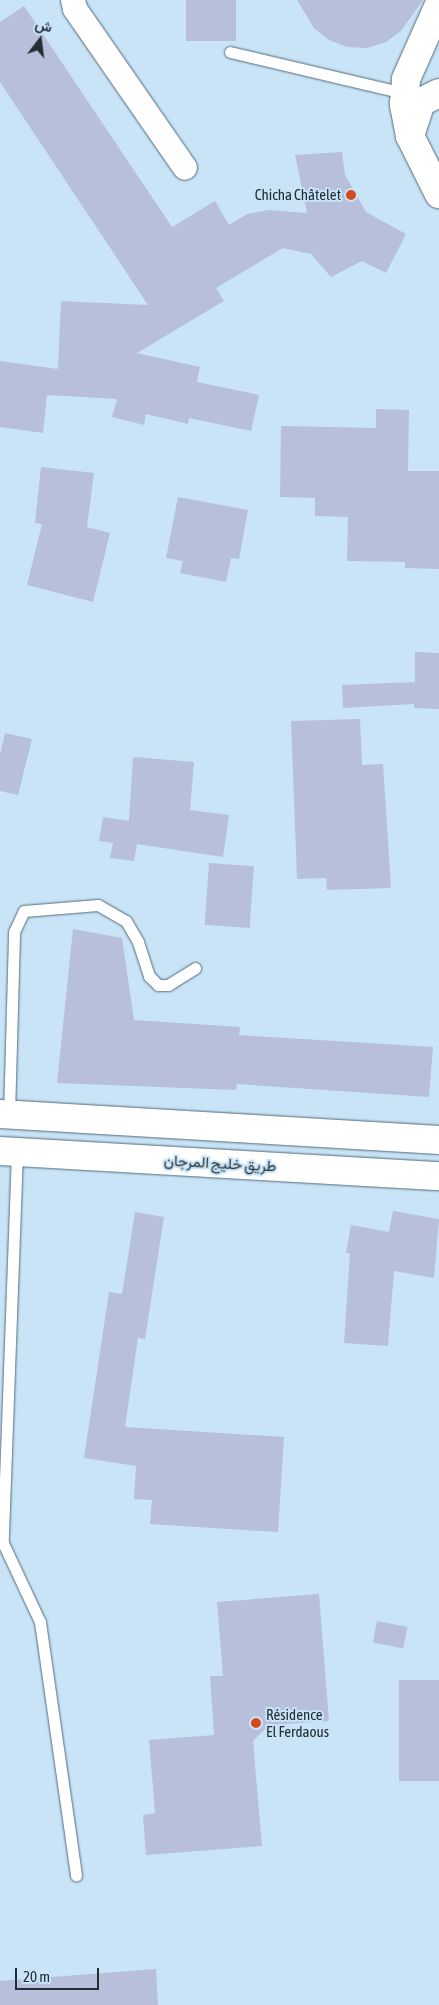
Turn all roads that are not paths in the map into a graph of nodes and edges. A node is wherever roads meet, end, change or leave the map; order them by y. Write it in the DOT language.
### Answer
graph roads {
  1 [pos="73,0"];
  2 [pos="439,5"];
  3 [pos="230,52"];
  4 [pos="404,93"];
  5 [pos="439,93"];
  6 [pos="410,136"];
  7 [pos="185,168"];
  8 [pos="439,194"];
  9 [pos="195,968"];
  10 [pos="5,1115"];
  11 [pos="439,1140"];
  12 [pos="8,1151"];
  13 [pos="436,1176"];
  14 [pos="76,1875"];
  1 -- 7 [label="street"];
  2 -- 4 [label="main road"];
  3 -- 4 [label="lane"];
  4 -- 6 [label="main road"];
  5 -- 6 [label="main road"];
  6 -- 8 [label="main road"];
  9 -- 10 [label="lane"];
  10 -- 11 [label="main road"];
  12 -- 13 [label="main road, طريق خليج المرجان"];
  12 -- 14 [label="lane"];
}
